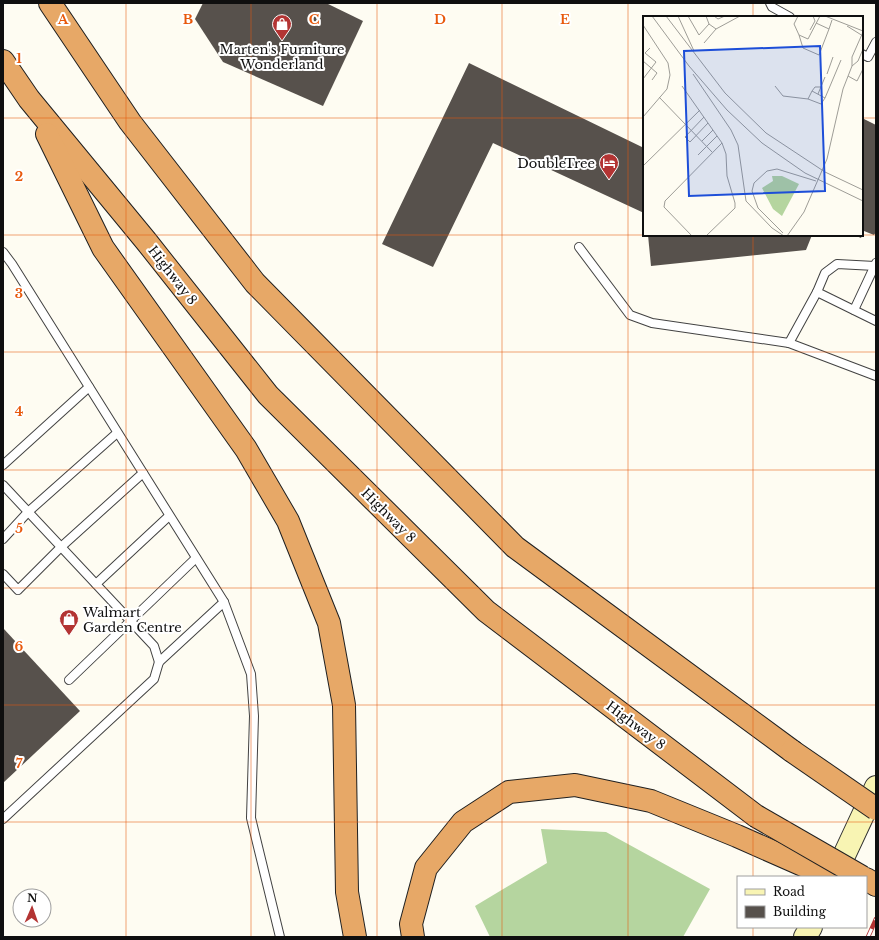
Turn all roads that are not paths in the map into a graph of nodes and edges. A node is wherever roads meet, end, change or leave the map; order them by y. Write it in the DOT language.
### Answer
graph roads {
  1 [pos="50,3"];
  2 [pos="65,3"];
  3 [pos="772,4"];
  4 [pos="789,16"];
  5 [pos="876,42"];
  6 [pos="78,44"];
  7 [pos="863,54"];
  8 [pos="3,61"];
  9 [pos="29,99"];
  10 [pos="579,247"];
  11 [pos="3,252"];
  12 [pos="876,264"];
  13 [pos="817,292"];
  14 [pos="854,310"];
  15 [pos="876,322"];
  16 [pos="788,343"];
  17 [pos="876,376"];
  18 [pos="89,387"];
  19 [pos="117,433"];
  20 [pos="3,465"];
  21 [pos="143,473"];
  22 [pos="3,485"];
  23 [pos="28,512"];
  24 [pos="169,516"];
  25 [pos="3,539"];
  26 [pos="61,548"];
  27 [pos="196,558"];
  28 [pos="3,574"];
  29 [pos="96,584"];
  30 [pos="224,602"];
  31 [pos="130,621"];
  32 [pos="159,662"];
  33 [pos="69,680"];
  34 [pos="876,787"];
  35 [pos="876,809"];
  36 [pos="3,819"];
  37 [pos="828,876"];
  38 [pos="834,876"];
  39 [pos="860,876"];
  40 [pos="867,880"];
  41 [pos="876,885"];
  42 [pos="810,928"];
  43 [pos="280,937"];
  44 [pos="356,937"];
  45 [pos="413,937"];
  46 [pos="805,937"];
  1 -- 6 [label="highway"];
  2 -- 6 [label="highway"];
  3 -- 4 [label="lane"];
  5 -- 7 [label="lane"];
  6 -- 35 [label="highway, bridge"];
  8 -- 9 [label="highway, Highway 8"];
  9 -- 39 [label="highway, Highway 8, bridge"];
  9 -- 44 [label="highway"];
  10 -- 16 [label="lane"];
  11 -- 18 [label="lane"];
  12 -- 13 [label="lane"];
  12 -- 14 [label="lane"];
  13 -- 14 [label="lane"];
  13 -- 16 [label="lane"];
  14 -- 15 [label="lane"];
  16 -- 17 [label="lane"];
  18 -- 19 [label="lane"];
  18 -- 20 [label="lane"];
  19 -- 21 [label="lane"];
  19 -- 23 [label="lane"];
  21 -- 24 [label="lane"];
  21 -- 26 [label="lane"];
  22 -- 23 [label="lane"];
  23 -- 25 [label="lane"];
  23 -- 26 [label="lane"];
  24 -- 27 [label="lane"];
  24 -- 29 [label="lane"];
  26 -- 28 [label="lane"];
  26 -- 29 [label="lane"];
  27 -- 30 [label="lane"];
  27 -- 31 [label="lane"];
  29 -- 31 [label="lane"];
  30 -- 32 [label="lane"];
  30 -- 43 [label="lane"];
  31 -- 32 [label="lane"];
  31 -- 33 [label="lane"];
  32 -- 36 [label="lane"];
  34 -- 38 [label="main road"];
  37 -- 45 [label="highway"];
  40 -- 41 [label="highway"];
  42 -- 46 [label="main road"];
}
